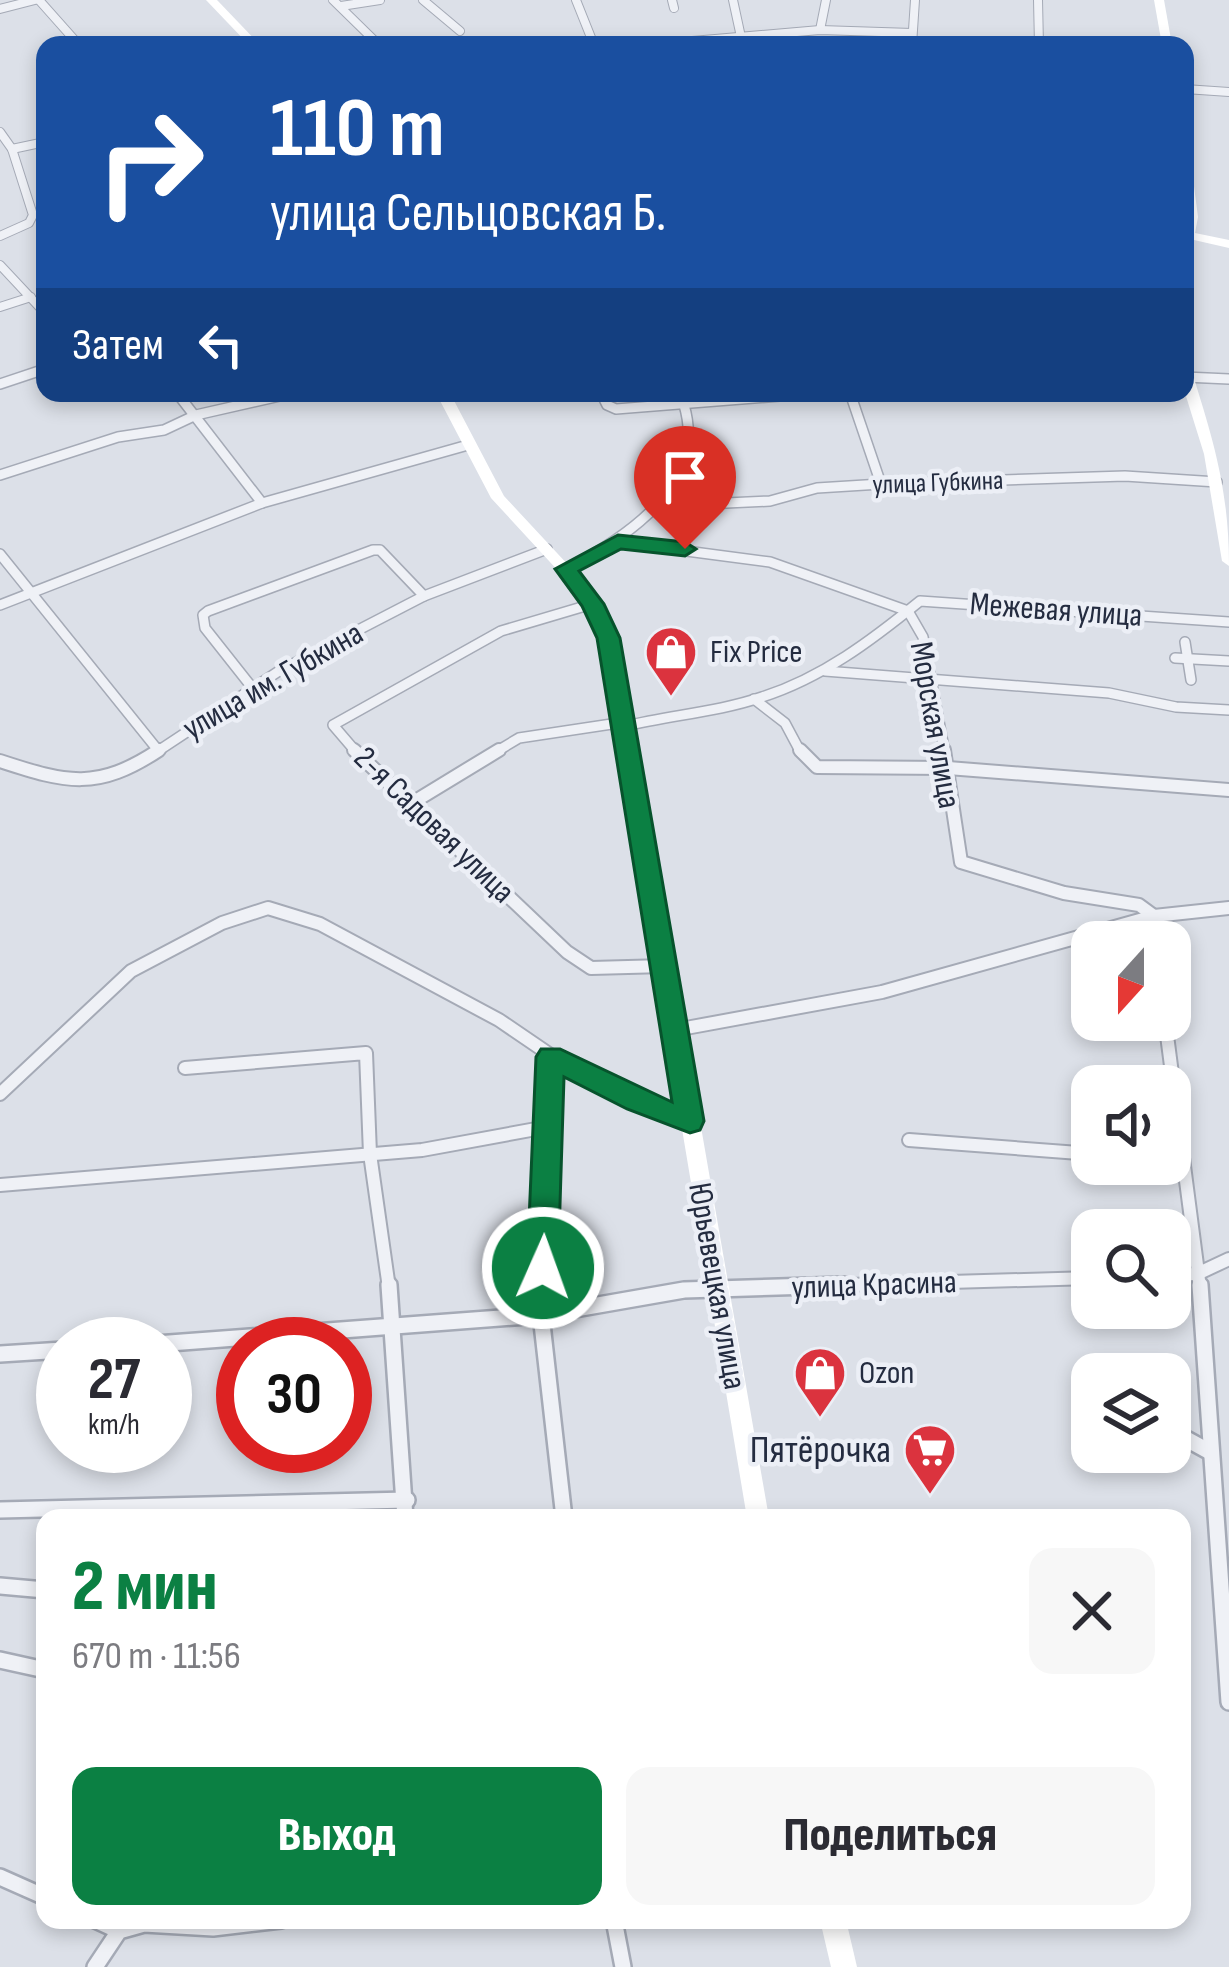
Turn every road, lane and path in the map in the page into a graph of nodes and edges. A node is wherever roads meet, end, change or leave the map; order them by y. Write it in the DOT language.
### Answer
graph roads {
  1 [pos="37,0"];
  2 [pos="211,0"];
  3 [pos="380,0"];
  4 [pos="423,0"];
  5 [pos="576,0"];
  6 [pos="733,0"];
  7 [pos="826,0"];
  8 [pos="915,0"];
  9 [pos="1038,0"];
  10 [pos="1159,0"];
  11 [pos="337,3"];
  12 [pos="0,9"];
  13 [pos="820,29"];
  14 [pos="460,31"];
  15 [pos="913,32"];
  16 [pos="71,36"];
  17 [pos="246,36"];
  18 [pos="370,36"];
  19 [pos="590,36"];
  20 [pos="741,36"];
  21 [pos="751,36"];
  22 [pos="912,36"];
  23 [pos="1040,36"];
  24 [pos="1165,36"];
  25 [pos="1194,90"];
  26 [pos="1229,92"];
  27 [pos="0,132"];
  28 [pos="36,144"];
  29 [pos="12,148"];
  30 [pos="0,236"];
  31 [pos="1194,237"];
  32 [pos="1229,244"];
  33 [pos="0,265"];
  34 [pos="31,297"];
  35 [pos="36,303"];
  36 [pos="0,307"];
  37 [pos="36,372"];
  38 [pos="1194,376"];
  39 [pos="1229,379"];
  40 [pos="0,384"];
  41 [pos="185,402"];
  42 [pos="253,402"];
  43 [pos="447,402"];
  44 [pos="606,402"];
  45 [pos="699,402"];
  46 [pos="853,402"];
  47 [pos="1194,402"];
  48 [pos="684,405"];
  49 [pos="196,415"];
  50 [pos="468,445"];
  51 [pos="0,476"];
  52 [pos="1217,482"];
  53 [pos="881,484"];
  54 [pos="262,503"];
  55 [pos="662,506"];
  56 [pos="1226,513"];
  57 [pos="618,542"];
  58 [pos="547,549"];
  59 [pos="0,554"];
  60 [pos="1229,562"];
  61 [pos="566,569"];
  62 [pos="32,594"];
  63 [pos="424,596"];
  64 [pos="592,604"];
  65 [pos="0,605"];
  66 [pos="908,611"];
  67 [pos="1229,622"];
  68 [pos="1185,642"];
  69 [pos="1181,659"];
  70 [pos="1229,661"];
  71 [pos="825,671"];
  72 [pos="1191,680"];
  73 [pos="934,682"];
  74 [pos="254,690"];
  75 [pos="754,699"];
  76 [pos="1229,710"];
  77 [pos="625,724"];
  78 [pos="157,749"];
  79 [pos="0,761"];
  80 [pos="947,768"];
  81 [pos="1229,790"];
  82 [pos="412,803"];
  83 [pos="1229,908"];
  84 [pos="1154,916"];
  85 [pos="1155,921"];
  86 [pos="664,966"];
  87 [pos="675,1030"];
  88 [pos="550,1057"];
  89 [pos="185,1069"];
  90 [pos="0,1094"];
  91 [pos="690,1121"];
  92 [pos="547,1127"];
  93 [pos="909,1140"];
  94 [pos="1071,1152"];
  95 [pos="370,1154"];
  96 [pos="0,1185"];
  97 [pos="1182,1185"];
  98 [pos="1229,1259"];
  99 [pos="1191,1274"];
  100 [pos="1197,1274"];
  101 [pos="1071,1279"];
  102 [pos="717,1291"];
  103 [pos="541,1315"];
  104 [pos="395,1329"];
  105 [pos="192,1342"];
  106 [pos="36,1352"];
  107 [pos="0,1354"];
  108 [pos="1191,1442"];
  109 [pos="1210,1452"];
  110 [pos="406,1500"];
  111 [pos="36,1509"];
  112 [pos="41,1509"];
  113 [pos="406,1509"];
  114 [pos="563,1509"];
  115 [pos="756,1509"];
  116 [pos="0,1510"];
  117 [pos="0,1586"];
  118 [pos="36,1588"];
  119 [pos="0,1660"];
  120 [pos="36,1668"];
  121 [pos="1229,1702"];
  122 [pos="0,1877"];
  123 [pos="36,1894"];
  124 [pos="115,1929"];
  125 [pos="126,1929"];
  126 [pos="616,1929"];
  127 [pos="835,1929"];
  128 [pos="119,1931"];
  129 [pos="95,1967"];
  130 [pos="623,1967"];
  131 [pos="844,1967"];
  1 -- 12 [label="street"];
  1 -- 16 [label="street"];
  2 -- 17 [label="main road"];
  3 -- 11 [label="street"];
  4 -- 14 [label="street"];
  5 -- 19 [label="street"];
  6 -- 20 [label="street"];
  7 -- 13 [label="street"];
  8 -- 15 [label="street"];
  9 -- 23 [label="street"];
  10 -- 24 [label="main road"];
  11 -- 18 [label="street"];
  13 -- 15 [label="street"];
  13 -- 21 [label="street"];
  15 -- 22 [label="street"];
  25 -- 26 [label="street"];
  27 -- 29 [label="street"];
  28 -- 29 [label="street"];
  29 -- 30 [label="street"];
  31 -- 32 [label="main road"];
  33 -- 34 [label="street"];
  34 -- 35 [label="street"];
  34 -- 36 [label="street"];
  37 -- 40 [label="street"];
  38 -- 39 [label="street"];
  41 -- 49 [label="street"];
  42 -- 49 [label="street"];
  43 -- 50 [label="main road, Юрьевецкая улица"];
  44 -- 48 [label="street"];
  45 -- 48 [label="street"];
  46 -- 53 [label="street"];
  47 -- 52 [label="main road"];
  48 -- 55 [label="street"];
  49 -- 51 [label="street"];
  49 -- 54 [label="street"];
  50 -- 54 [label="street"];
  50 -- 58 [label="main road, Юрьевецкая улица"];
  52 -- 53 [label="street, улица Губкина"];
  52 -- 56 [label="main road"];
  53 -- 55 [label="street, улица Губкина"];
  54 -- 62 [label="street"];
  55 -- 57 [label="street"];
  56 -- 60 [label="main road"];
  57 -- 61 [label="street"];
  57 -- 66 [label="street, Морская улица"];
  58 -- 61 [label="main road, Юрьевецкая улица"];
  58 -- 63 [label="street, улица им. Губкина"];
  59 -- 62 [label="street"];
  61 -- 64 [label="main road, Юрьевецкая улица"];
  62 -- 65 [label="street"];
  62 -- 78 [label="street"];
  63 -- 74 [label="street, улица им. Губкина"];
  63 -- 74 [label="street"];
  64 -- 77 [label="main road, Юрьевецкая улица"];
  64 -- 82 [label="street, 2-я Садовая улица"];
  66 -- 67 [label="street, Межевая улица"];
  66 -- 71 [label="street, Межевая улица"];
  66 -- 73 [label="street, Морская улица"];
  68 -- 69 [label="street"];
  69 -- 70 [label="street"];
  69 -- 72 [label="street"];
  71 -- 73 [label="street"];
  71 -- 75 [label="street, Межевая улица"];
  73 -- 76 [label="street"];
  73 -- 80 [label="street, Морская улица"];
  74 -- 78 [label="street, улица им. Губкина"];
  75 -- 77 [label="street, Межевая улица"];
  75 -- 80 [label="street"];
  77 -- 82 [label="street, Межевая улица"];
  77 -- 86 [label="main road, Юрьевецкая улица"];
  78 -- 79 [label="street, улица им. Губкина"];
  80 -- 81 [label="street"];
  80 -- 84 [label="street, Морская улица"];
  82 -- 86 [label="street, 2-я Садовая улица"];
  83 -- 84 [label="street, Морская улица"];
  84 -- 85 [label="street"];
  84 -- 87 [label="street"];
  86 -- 87 [label="main road, Юрьевецкая улица"];
  87 -- 91 [label="main road, Юрьевецкая улица"];
  88 -- 90 [label="street"];
  88 -- 91 [label="street"];
  88 -- 92 [label="street"];
  89 -- 95 [label="street"];
  91 -- 102 [label="main road, Юрьевецкая улица"];
  92 -- 95 [label="street"];
  92 -- 103 [label="street"];
  93 -- 94 [label="street"];
  95 -- 96 [label="street"];
  95 -- 104 [label="street"];
  97 -- 100 [label="street"];
  98 -- 100 [label="street"];
  99 -- 100 [label="street"];
  100 -- 109 [label="street"];
  101 -- 102 [label="street, улица Красина"];
  102 -- 103 [label="street, улица Красина"];
  102 -- 115 [label="main road, Юрьевецкая улица"];
  103 -- 104 [label="street, улица Красина"];
  103 -- 114 [label="street"];
  104 -- 105 [label="street, улица Красина"];
  104 -- 110 [label="street"];
  106 -- 107 [label="street"];
  108 -- 109 [label="street"];
  109 -- 121 [label="street"];
  110 -- 112 [label="street"];
  110 -- 113 [label="street"];
  111 -- 116 [label="street"];
  117 -- 118 [label="street"];
  119 -- 120 [label="street"];
  122 -- 123 [label="street"];
  124 -- 128 [label="street"];
  125 -- 128 [label="street"];
  126 -- 130 [label="street"];
  127 -- 131 [label="main road"];
  128 -- 129 [label="street"];
}
